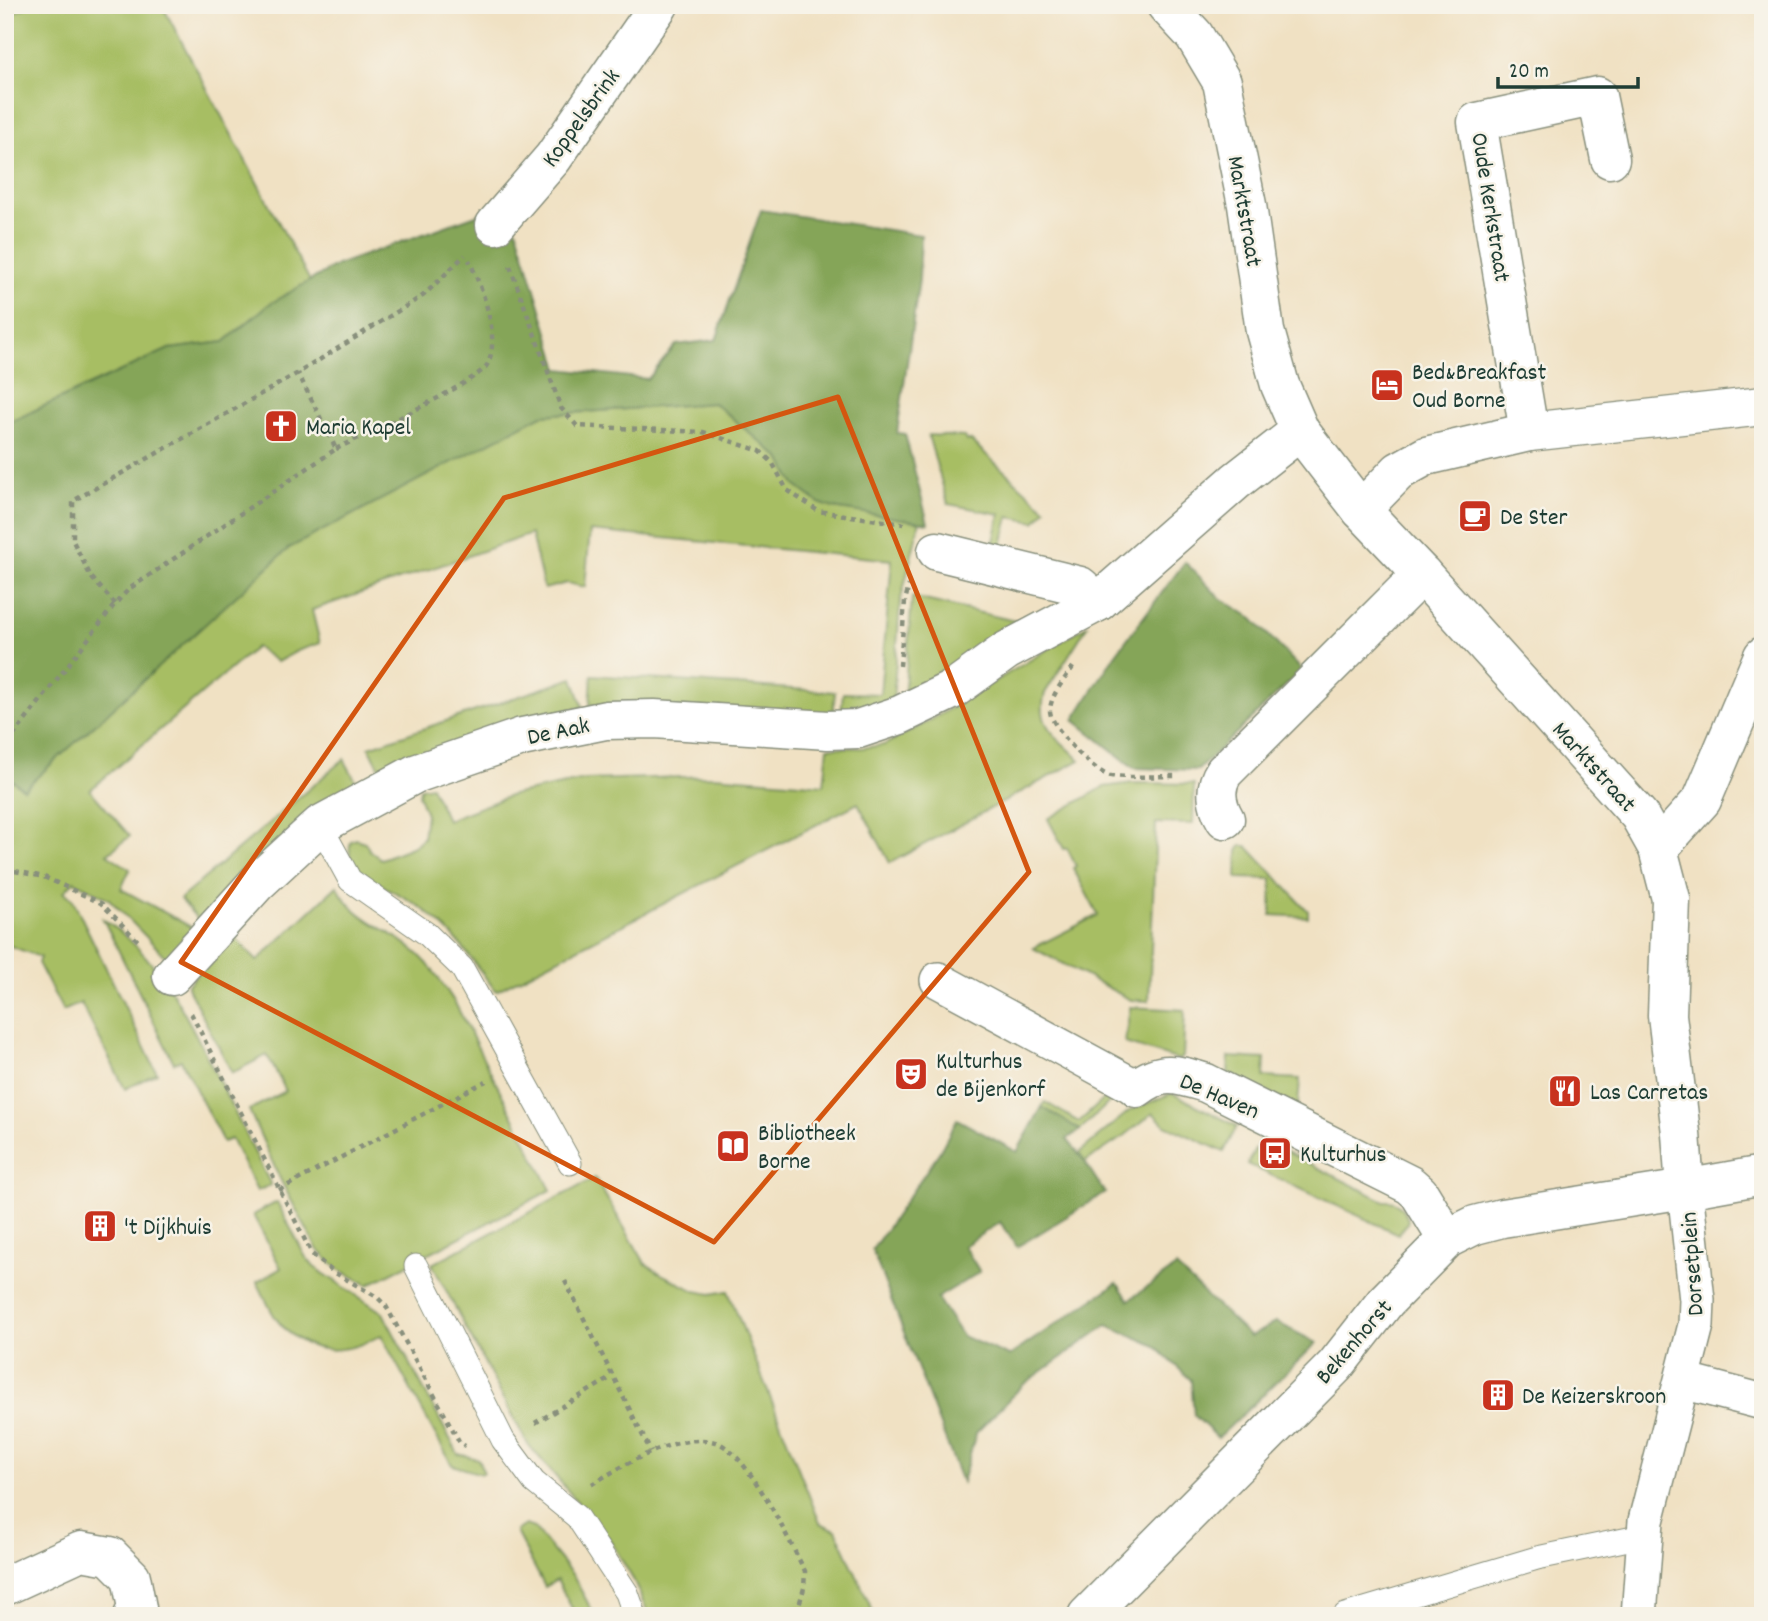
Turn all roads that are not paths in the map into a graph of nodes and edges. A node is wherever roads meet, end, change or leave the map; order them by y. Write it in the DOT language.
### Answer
graph roads {
  1 [pos="659,5"];
  2 [pos="1166,5"];
  3 [pos="1610,159"];
  4 [pos="495,225"];
  5 [pos="1763,406"];
  6 [pos="1300,431"];
  7 [pos="1529,432"];
  8 [pos="1361,510"];
  9 [pos="928,549"];
  10 [pos="1422,575"];
  11 [pos="1098,602"];
  12 [pos="1763,656"];
  13 [pos="1225,820"];
  14 [pos="320,825"];
  15 [pos="1658,849"];
  16 [pos="172,976"];
  17 [pos="938,979"];
  18 [pos="1137,1088"];
  19 [pos="570,1163"];
  20 [pos="1763,1175"];
  21 [pos="1685,1189"];
  22 [pos="1447,1239"];
  23 [pos="416,1266"];
  24 [pos="1683,1381"];
  25 [pos="1763,1402"];
  26 [pos="1643,1536"];
  27 [pos="5,1586"];
  28 [pos="1345,1615"];
  29 [pos="133,1616"];
  30 [pos="635,1616"];
  31 [pos="1087,1616"];
  32 [pos="1639,1616"];
  1 -- 4 [label="street, Koppelsbrink"];
  2 -- 6 [label="street, Marktstraat"];
  3 -- 7 [label="street, Oude Kerkstraat"];
  5 -- 7 [label="street"];
  6 -- 8 [label="street, Marktstraat"];
  6 -- 11 [label="street"];
  7 -- 8 [label="street"];
  8 -- 10 [label="street, Marktstraat"];
  9 -- 11 [label="street"];
  10 -- 13 [label="street"];
  10 -- 15 [label="street, Marktstraat"];
  11 -- 14 [label="street, De Aak"];
  12 -- 15 [label="street"];
  14 -- 16 [label="street, De Aak"];
  14 -- 19 [label="lane"];
  15 -- 21 [label="street, Marktstraat"];
  17 -- 18 [label="street, De Haven"];
  18 -- 22 [label="street, De Haven"];
  20 -- 21 [label="street, Bekenhorst"];
  21 -- 22 [label="street, Bekenhorst"];
  21 -- 24 [label="street, Dorsetplein"];
  22 -- 31 [label="street, Bekenhorst"];
  23 -- 30 [label="lane"];
  24 -- 25 [label="street"];
  24 -- 26 [label="street, Dorsetplein"];
  26 -- 28 [label="lane"];
  26 -- 32 [label="street, Dorsetplein"];
  27 -- 29 [label="street"];
}
